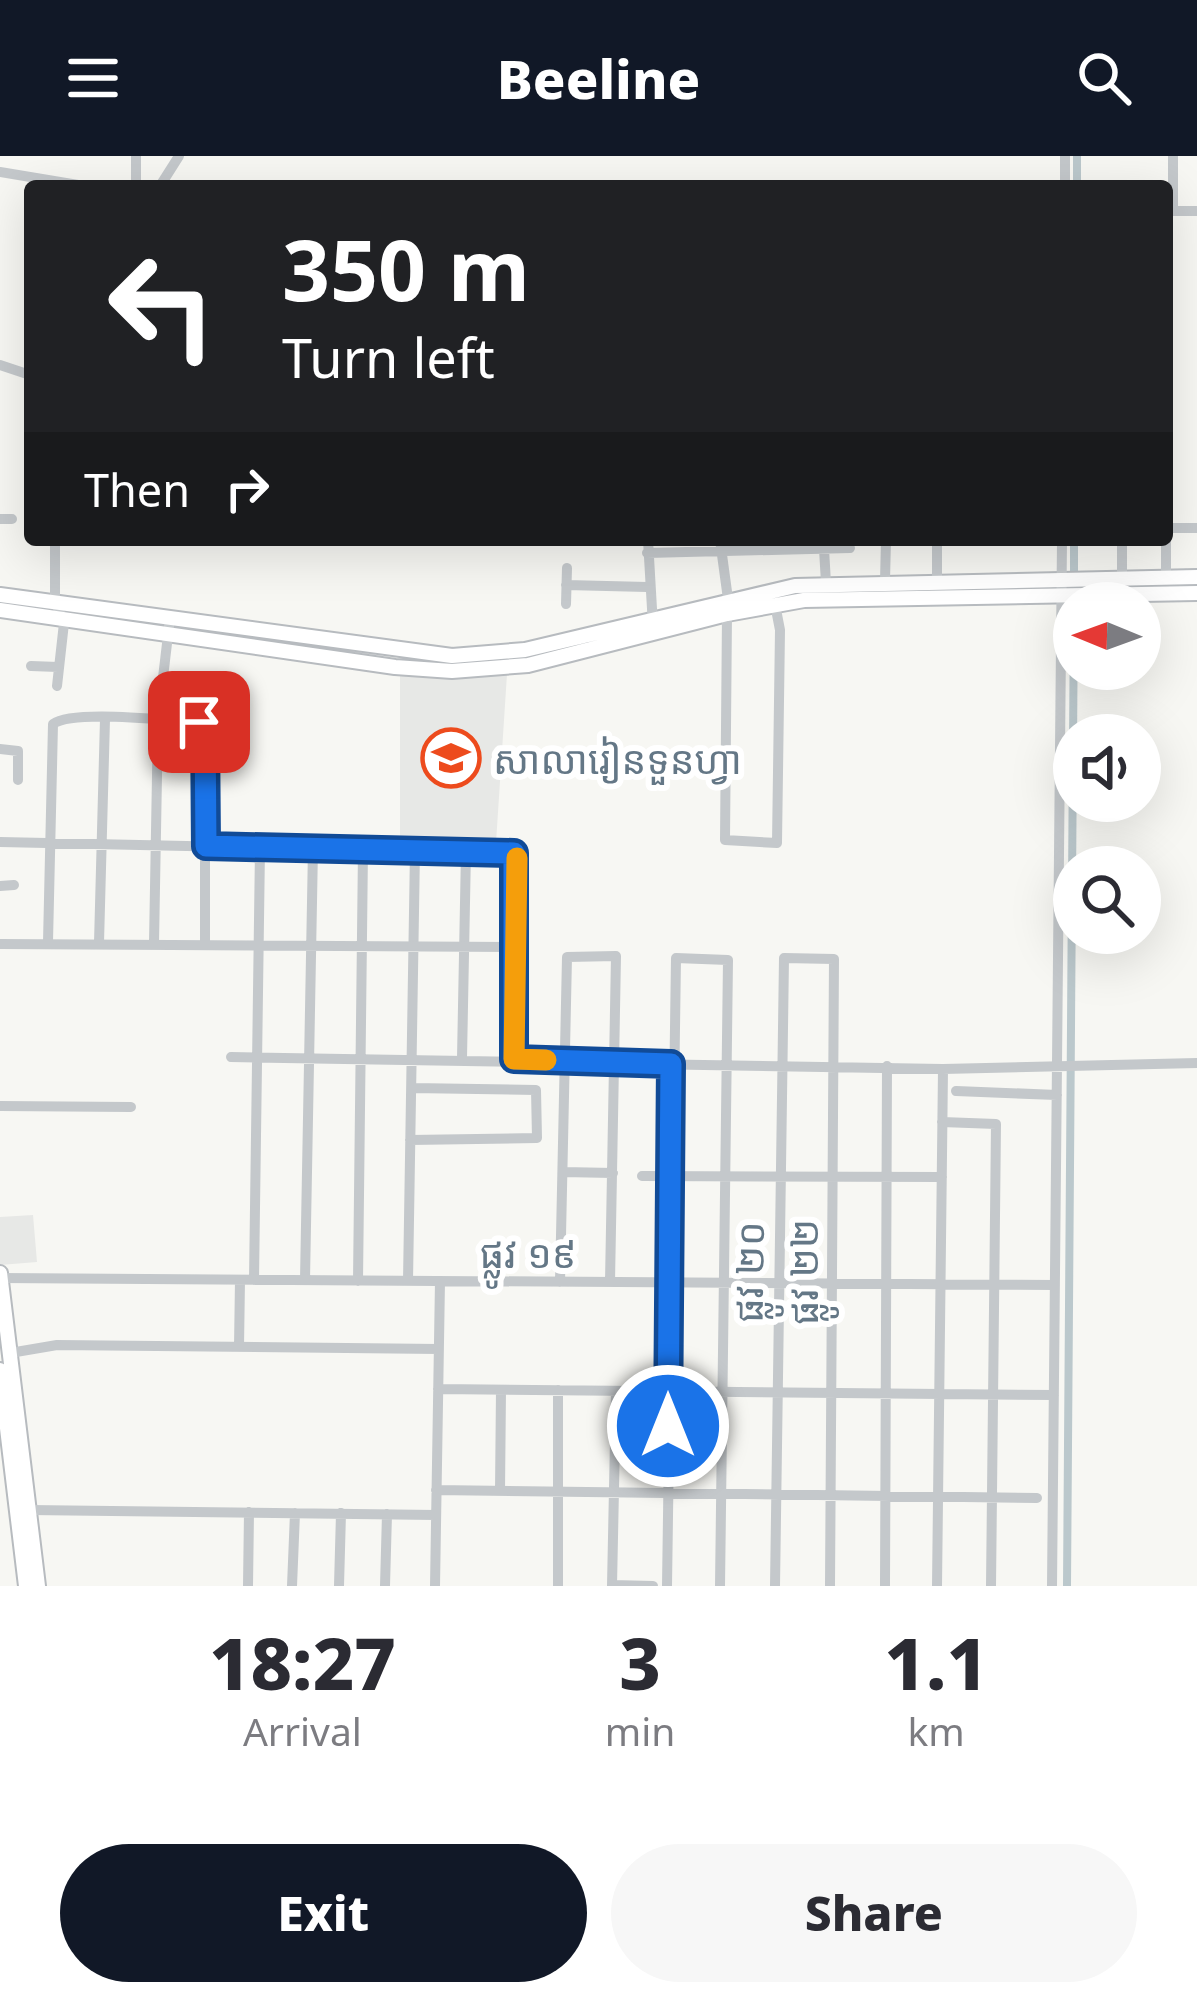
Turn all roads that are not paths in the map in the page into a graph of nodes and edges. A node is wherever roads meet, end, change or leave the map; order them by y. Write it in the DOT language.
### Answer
graph roads {
  1 [pos="0,172"];
  2 [pos="48,180"];
  3 [pos="55,546"];
  4 [pos="647,546"];
  5 [pos="720,546"];
  6 [pos="886,546"];
  7 [pos="937,546"];
  8 [pos="1063,546"];
  9 [pos="1123,546"];
  10 [pos="1166,546"];
  11 [pos="850,548"];
  12 [pos="824,549"];
  13 [pos="567,568"];
  14 [pos="1197,577"];
  15 [pos="1122,578"];
  16 [pos="1166,578"];
  17 [pos="937,580"];
  18 [pos="885,581"];
  19 [pos="1069,582"];
  20 [pos="1099,582"];
  21 [pos="826,583"];
  22 [pos="566,585"];
  23 [pos="1053,586"];
  24 [pos="647,587"];
  25 [pos="1053,588"];
  26 [pos="1161,591"];
  27 [pos="1197,592"];
  28 [pos="0,595"];
  29 [pos="773,597"];
  30 [pos="55,602"];
  31 [pos="566,604"];
  32 [pos="727,606"];
  33 [pos="0,610"];
  34 [pos="63,617"];
  35 [pos="169,625"];
  36 [pos="653,628"];
  37 [pos="31,666"];
  38 [pos="58,667"];
  39 [pos="57,686"];
  40 [pos="1069,690"];
  41 [pos="105,718"];
  42 [pos="158,720"];
  43 [pos="0,749"];
  44 [pos="18,780"];
  45 [pos="0,842"];
  46 [pos="51,843"];
  47 [pos="103,845"];
  48 [pos="155,845"];
  49 [pos="206,846"];
  50 [pos="260,848"];
  51 [pos="313,848"];
  52 [pos="363,849"];
  53 [pos="415,850"];
  54 [pos="466,851"];
  55 [pos="0,886"];
  56 [pos="14,886"];
  57 [pos="2,942"];
  58 [pos="48,942"];
  59 [pos="99,943"];
  60 [pos="154,944"];
  61 [pos="205,944"];
  62 [pos="259,944"];
  63 [pos="311,945"];
  64 [pos="363,946"];
  65 [pos="414,946"];
  66 [pos="466,947"];
  67 [pos="516,947"];
  68 [pos="781,959"];
  69 [pos="231,1057"];
  70 [pos="257,1057"];
  71 [pos="308,1058"];
  72 [pos="360,1058"];
  73 [pos="462,1058"];
  74 [pos="413,1059"];
  75 [pos="514,1059"];
  76 [pos="566,1061"];
  77 [pos="616,1061"];
  78 [pos="671,1064"];
  79 [pos="1197,1064"];
  80 [pos="727,1065"];
  81 [pos="780,1065"];
  82 [pos="833,1066"];
  83 [pos="887,1066"];
  84 [pos="1064,1067"];
  85 [pos="943,1069"];
  86 [pos="412,1088"];
  87 [pos="956,1091"];
  88 [pos="1057,1094"];
  89 [pos="0,1106"];
  90 [pos="131,1107"];
  91 [pos="942,1122"];
  92 [pos="410,1140"];
  93 [pos="562,1172"];
  94 [pos="614,1173"];
  95 [pos="642,1176"];
  96 [pos="670,1176"];
  97 [pos="725,1177"];
  98 [pos="779,1177"];
  99 [pos="832,1177"];
  100 [pos="886,1177"];
  101 [pos="942,1178"];
  102 [pos="0,1276"];
  103 [pos="240,1280"];
  104 [pos="254,1280"];
  105 [pos="305,1280"];
  106 [pos="358,1281"];
  107 [pos="408,1281"];
  108 [pos="440,1281"];
  109 [pos="560,1282"];
  110 [pos="610,1282"];
  111 [pos="669,1283"];
  112 [pos="724,1283"];
  113 [pos="778,1283"];
  114 [pos="832,1284"];
  115 [pos="886,1284"];
  116 [pos="940,1284"];
  117 [pos="995,1285"];
  118 [pos="1055,1285"];
  119 [pos="239,1347"];
  120 [pos="439,1349"];
  121 [pos="10,1353"];
  122 [pos="0,1370"];
  123 [pos="438,1389"];
  124 [pos="502,1390"];
  125 [pos="558,1390"];
  126 [pos="616,1391"];
  127 [pos="668,1392"];
  128 [pos="723,1393"];
  129 [pos="777,1393"];
  130 [pos="832,1394"];
  131 [pos="886,1394"];
  132 [pos="939,1395"];
  133 [pos="1054,1395"];
  134 [pos="993,1396"];
  135 [pos="436,1490"];
  136 [pos="500,1491"];
  137 [pos="558,1492"];
  138 [pos="614,1492"];
  139 [pos="668,1493"];
  140 [pos="722,1494"];
  141 [pos="776,1494"];
  142 [pos="831,1495"];
  143 [pos="885,1496"];
  144 [pos="938,1496"];
  145 [pos="992,1497"];
  146 [pos="1037,1498"];
  147 [pos="28,1510"];
  148 [pos="249,1512"];
  149 [pos="295,1513"];
  150 [pos="341,1514"];
  151 [pos="387,1514"];
  152 [pos="436,1514"];
  153 [pos="26,1586"];
  154 [pos="38,1586"];
  155 [pos="248,1586"];
  156 [pos="292,1586"];
  157 [pos="339,1586"];
  158 [pos="385,1586"];
  159 [pos="435,1586"];
  160 [pos="558,1586"];
  161 [pos="612,1586"];
  162 [pos="653,1586"];
  163 [pos="667,1586"];
  164 [pos="721,1586"];
  165 [pos="775,1586"];
  166 [pos="830,1586"];
  167 [pos="885,1586"];
  168 [pos="937,1586"];
  169 [pos="992,1586"];
  170 [pos="1052,1586"];
  1 -- 2 [label="street"];
  3 -- 30 [label="street"];
  4 -- 5 [label="street"];
  4 -- 24 [label="street"];
  5 -- 12 [label="street"];
  5 -- 32 [label="street"];
  6 -- 18 [label="street"];
  7 -- 17 [label="street"];
  8 -- 19 [label="street"];
  9 -- 15 [label="street"];
  10 -- 16 [label="street"];
  11 -- 12 [label="street"];
  12 -- 21 [label="street"];
  13 -- 22 [label="street"];
  14 -- 16 [label="main road"];
  15 -- 16 [label="main road"];
  15 -- 20 [label="main road"];
  17 -- 18 [label="main road"];
  17 -- 23 [label="main road"];
  18 -- 21 [label="main road"];
  21 -- 29 [label="main road"];
  22 -- 24 [label="street"];
  22 -- 31 [label="street"];
  24 -- 36 [label="street"];
  25 -- 29 [label="main road"];
  26 -- 27 [label="main road"];
  28 -- 30 [label="main road"];
  29 -- 32 [label="main road"];
  29 -- 32 [label="street"];
  30 -- 34 [label="street"];
  30 -- 35 [label="main road"];
  32 -- 36 [label="main road"];
  33 -- 34 [label="main road"];
  34 -- 35 [label="main road"];
  34 -- 38 [label="street"];
  35 -- 36 [label="main road"];
  35 -- 42 [label="street"];
  37 -- 38 [label="street"];
  38 -- 39 [label="street"];
  40 -- 84 [label="street"];
  41 -- 42 [label="street"];
  41 -- 46 [label="street"];
  41 -- 47 [label="street"];
  42 -- 48 [label="street"];
  42 -- 49 [label="street"];
  43 -- 44 [label="street"];
  45 -- 46 [label="street"];
  46 -- 47 [label="street"];
  46 -- 58 [label="street"];
  47 -- 48 [label="street"];
  47 -- 59 [label="street"];
  48 -- 49 [label="street"];
  48 -- 60 [label="street"];
  49 -- 50 [label="street"];
  49 -- 61 [label="street"];
  50 -- 51 [label="street"];
  50 -- 62 [label="street"];
  51 -- 52 [label="street"];
  51 -- 63 [label="street"];
  52 -- 53 [label="street"];
  52 -- 64 [label="street"];
  53 -- 54 [label="street"];
  53 -- 65 [label="street"];
  54 -- 66 [label="street"];
  54 -- 67 [label="street"];
  55 -- 56 [label="street"];
  57 -- 58 [label="street"];
  58 -- 59 [label="street"];
  59 -- 60 [label="street"];
  60 -- 61 [label="street"];
  61 -- 62 [label="street"];
  62 -- 63 [label="street"];
  62 -- 70 [label="street"];
  63 -- 64 [label="street"];
  63 -- 71 [label="street"];
  64 -- 65 [label="street"];
  64 -- 72 [label="street"];
  65 -- 66 [label="street"];
  65 -- 74 [label="street"];
  66 -- 67 [label="street"];
  66 -- 73 [label="street"];
  67 -- 75 [label="street"];
  68 -- 81 [label="street, ផ្លូវ ២០"];
  68 -- 82 [label="street, ផ្លូវ ២២"];
  69 -- 70 [label="street"];
  70 -- 71 [label="street"];
  70 -- 104 [label="street"];
  71 -- 72 [label="street"];
  71 -- 105 [label="street"];
  72 -- 74 [label="street"];
  72 -- 106 [label="street"];
  73 -- 74 [label="street"];
  73 -- 75 [label="street"];
  74 -- 86 [label="street"];
  75 -- 76 [label="street"];
  76 -- 77 [label="street"];
  76 -- 77 [label="street"];
  76 -- 93 [label="street"];
  77 -- 78 [label="street"];
  77 -- 94 [label="street"];
  78 -- 80 [label="street"];
  78 -- 80 [label="street"];
  78 -- 96 [label="street"];
  79 -- 84 [label="street"];
  80 -- 81 [label="street"];
  80 -- 97 [label="street"];
  81 -- 82 [label="street"];
  81 -- 98 [label="street, ផ្លូវ ២០"];
  82 -- 83 [label="street"];
  82 -- 99 [label="street, ផ្លូវ ២២"];
  83 -- 85 [label="street"];
  83 -- 100 [label="street"];
  84 -- 85 [label="street"];
  84 -- 88 [label="street"];
  85 -- 91 [label="street"];
  86 -- 92 [label="street"];
  86 -- 92 [label="street"];
  87 -- 88 [label="street"];
  88 -- 118 [label="street"];
  89 -- 90 [label="street"];
  91 -- 101 [label="street"];
  91 -- 117 [label="street"];
  92 -- 107 [label="street"];
  93 -- 94 [label="street"];
  93 -- 109 [label="street"];
  94 -- 110 [label="street"];
  95 -- 96 [label="street"];
  96 -- 97 [label="street"];
  96 -- 111 [label="street"];
  97 -- 98 [label="street"];
  97 -- 112 [label="street"];
  98 -- 99 [label="street"];
  98 -- 113 [label="street, ផ្លូវ ២០"];
  99 -- 100 [label="street"];
  99 -- 114 [label="street, ផ្លូវ ២២"];
  100 -- 101 [label="street"];
  100 -- 115 [label="street"];
  101 -- 116 [label="street"];
  102 -- 103 [label="street, ផ្លូវ ១៩"];
  102 -- 121 [label="main road"];
  103 -- 104 [label="street, ផ្លូវ ១៩"];
  103 -- 119 [label="street"];
  104 -- 105 [label="street, ផ្លូវ ១៩"];
  105 -- 106 [label="street, ផ្លូវ ១៩"];
  106 -- 107 [label="street, ផ្លូវ ១៩"];
  107 -- 108 [label="street, ផ្លូវ ១៩"];
  108 -- 109 [label="street, ផ្លូវ ១៩"];
  108 -- 120 [label="street"];
  109 -- 110 [label="street, ផ្លូវ ១៩"];
  110 -- 111 [label="street, ផ្លូវ ១៩"];
  111 -- 112 [label="street, ផ្លូវ ១៩"];
  111 -- 127 [label="street"];
  112 -- 113 [label="street, ផ្លូវ ១៩"];
  112 -- 128 [label="street"];
  113 -- 114 [label="street, ផ្លូវ ១៩"];
  113 -- 129 [label="street, ផ្លូវ ២០"];
  114 -- 115 [label="street, ផ្លូវ ១៩"];
  114 -- 130 [label="street, ផ្លូវ ២២"];
  115 -- 116 [label="street, ផ្លូវ ១៩"];
  115 -- 131 [label="street"];
  116 -- 117 [label="street, ផ្លូវ ១៩"];
  116 -- 132 [label="street"];
  117 -- 118 [label="street, ផ្លូវ ១៩"];
  117 -- 134 [label="street"];
  118 -- 133 [label="street"];
  119 -- 120 [label="street"];
  119 -- 121 [label="street"];
  120 -- 123 [label="street"];
  121 -- 147 [label="main road"];
  122 -- 153 [label="main road"];
  123 -- 124 [label="street"];
  123 -- 135 [label="street"];
  124 -- 125 [label="street"];
  124 -- 136 [label="street"];
  125 -- 126 [label="street"];
  125 -- 137 [label="street"];
  126 -- 127 [label="street"];
  126 -- 138 [label="street"];
  127 -- 128 [label="street"];
  127 -- 139 [label="street"];
  128 -- 129 [label="street"];
  128 -- 140 [label="street"];
  129 -- 130 [label="street"];
  129 -- 141 [label="street, ផ្លូវ ២០"];
  130 -- 131 [label="street"];
  130 -- 142 [label="street, ផ្លូវ ២២"];
  131 -- 132 [label="street"];
  131 -- 143 [label="street"];
  132 -- 134 [label="street"];
  132 -- 144 [label="street"];
  133 -- 134 [label="street"];
  133 -- 170 [label="street"];
  134 -- 145 [label="street"];
  135 -- 136 [label="street"];
  135 -- 152 [label="street"];
  136 -- 137 [label="street"];
  137 -- 138 [label="street"];
  137 -- 160 [label="street"];
  138 -- 139 [label="street"];
  138 -- 161 [label="street"];
  139 -- 140 [label="street"];
  139 -- 163 [label="street"];
  140 -- 141 [label="street"];
  140 -- 164 [label="street"];
  141 -- 142 [label="street"];
  141 -- 165 [label="street, ផ្លូវ ២០"];
  142 -- 143 [label="street"];
  142 -- 166 [label="street, ផ្លូវ ២២"];
  143 -- 144 [label="street"];
  143 -- 167 [label="street"];
  144 -- 145 [label="street"];
  144 -- 168 [label="street"];
  145 -- 146 [label="street"];
  145 -- 169 [label="street"];
  147 -- 148 [label="street"];
  147 -- 154 [label="main road"];
  148 -- 149 [label="street"];
  148 -- 155 [label="street"];
  149 -- 150 [label="street"];
  149 -- 156 [label="street"];
  150 -- 151 [label="street"];
  150 -- 157 [label="street"];
  151 -- 152 [label="street"];
  151 -- 158 [label="street"];
  152 -- 159 [label="street"];
  161 -- 162 [label="street"];
}
